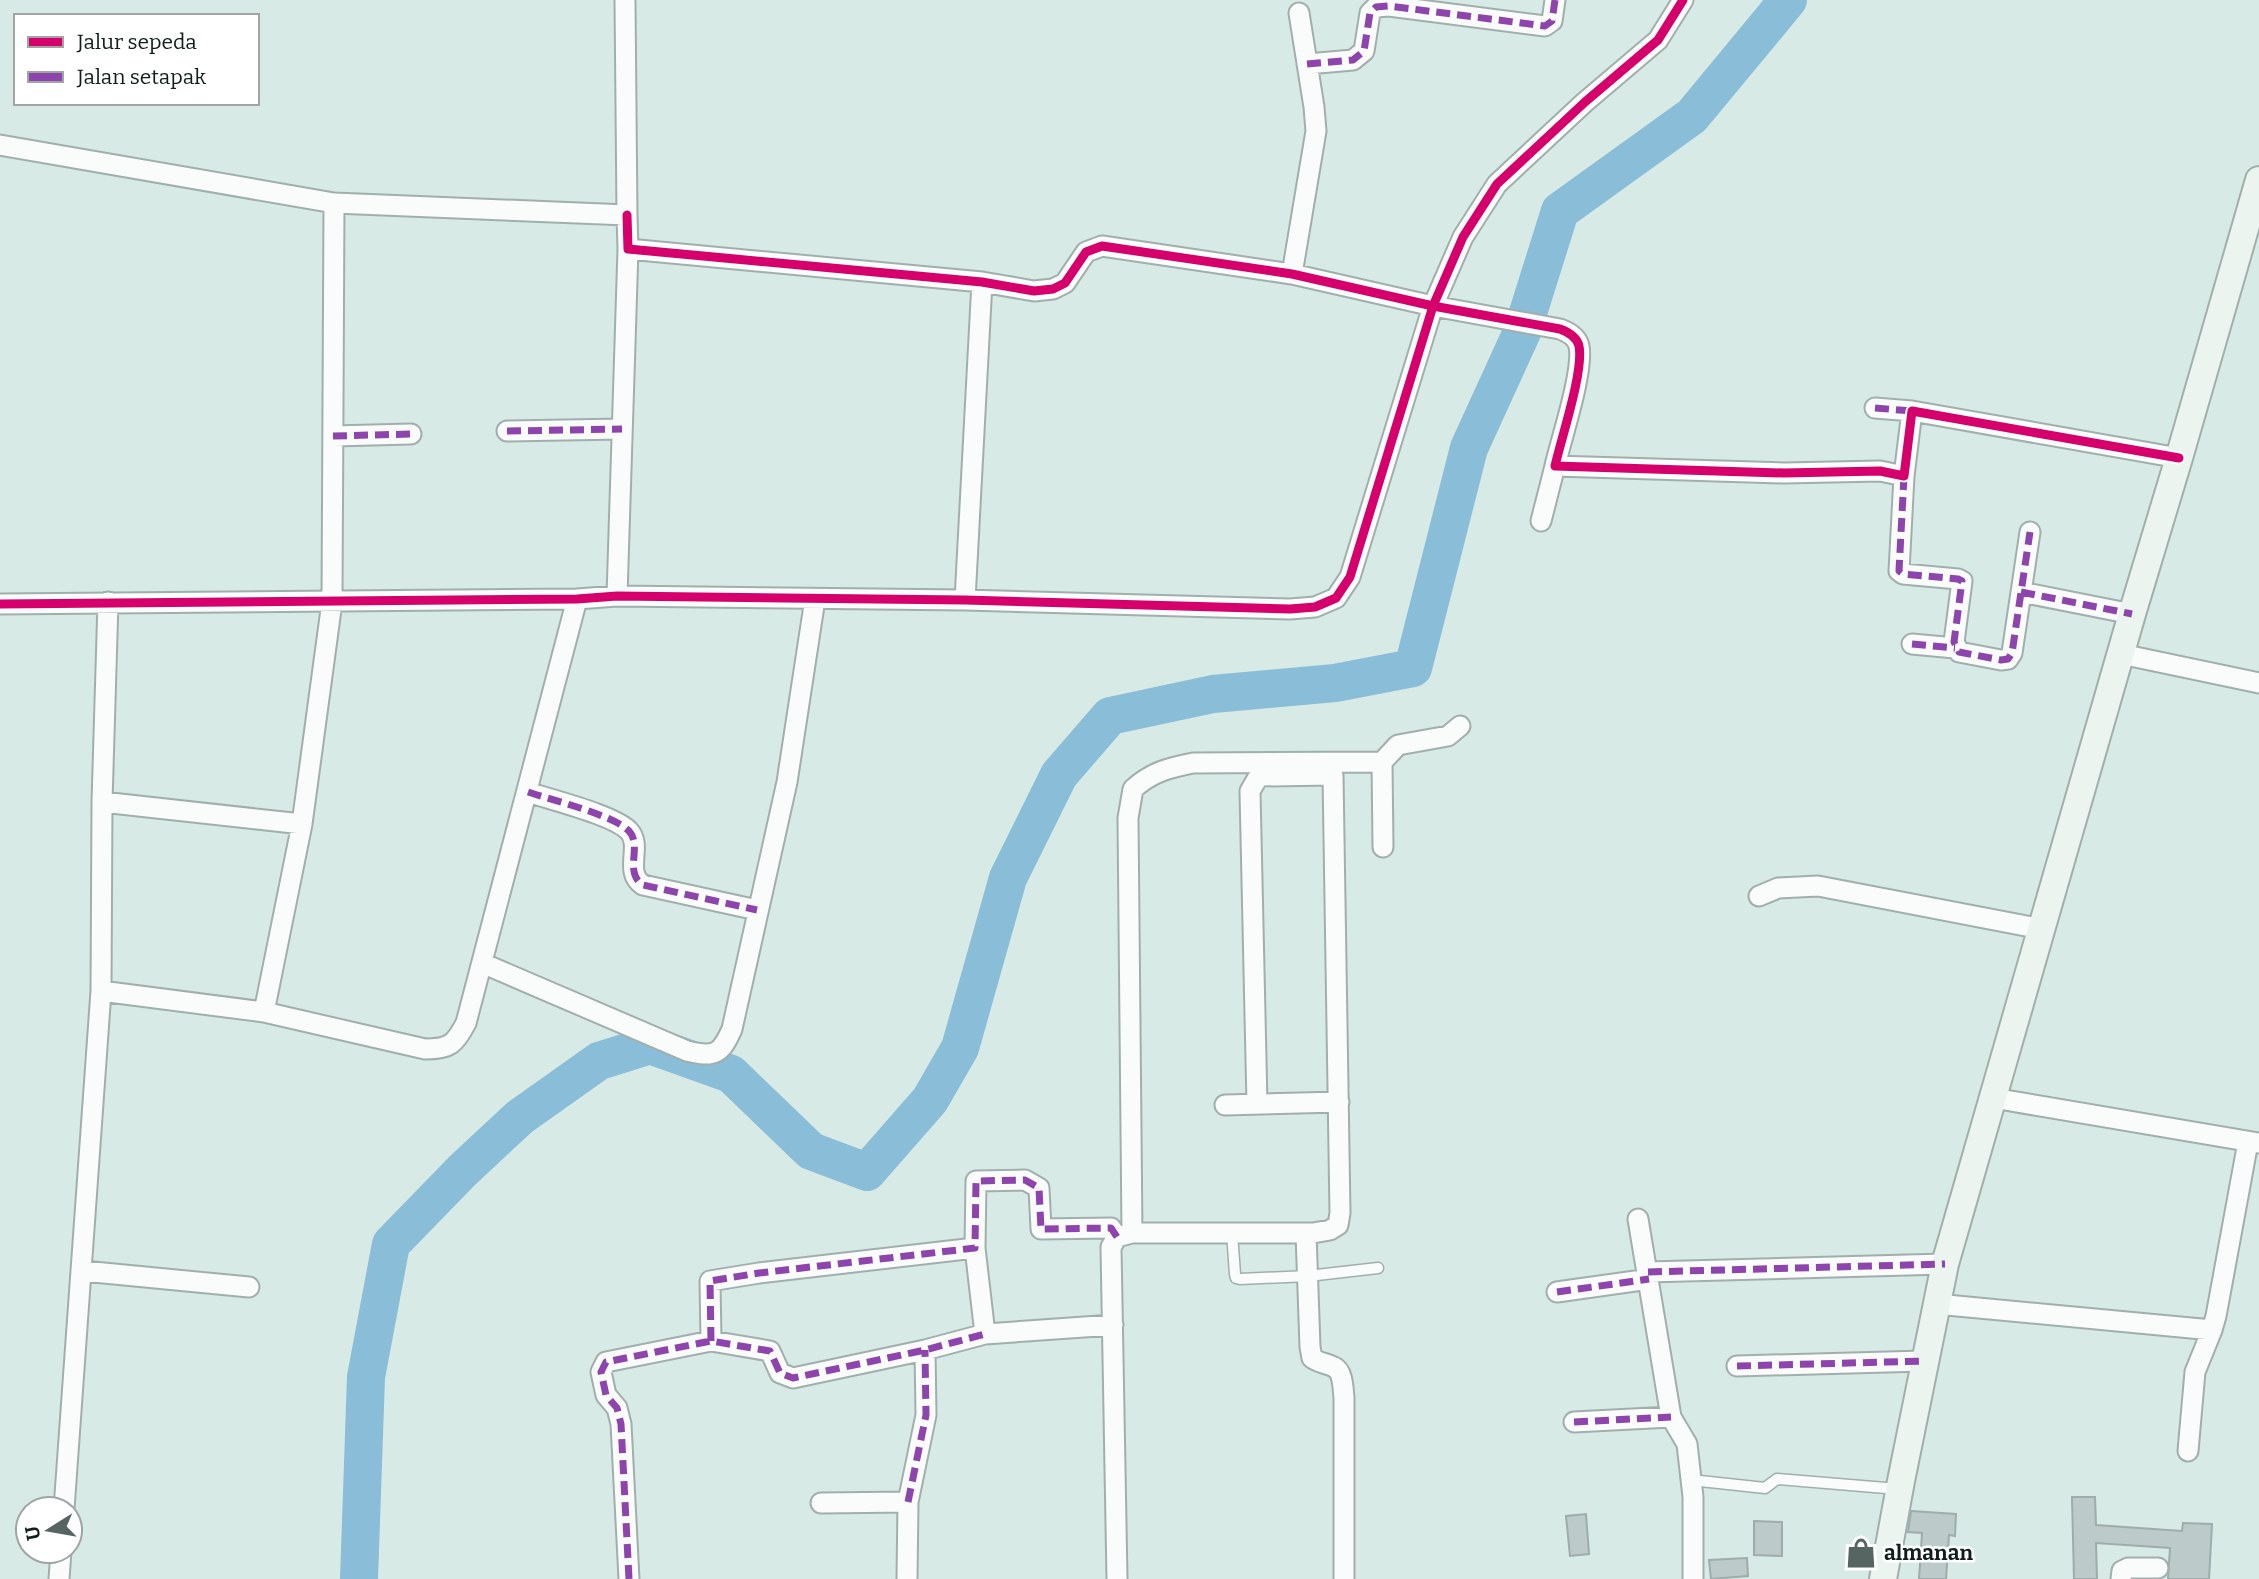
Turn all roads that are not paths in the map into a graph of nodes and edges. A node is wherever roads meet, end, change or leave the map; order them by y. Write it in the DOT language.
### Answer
graph roads {
  1 [pos="625,0"];
  2 [pos="1555,0"];
  3 [pos="1683,0"];
  4 [pos="1299,13"];
  5 [pos="1307,64"];
  6 [pos="0,145"];
  7 [pos="2259,180"];
  8 [pos="334,203"];
  9 [pos="627,215"];
  10 [pos="628,249"];
  11 [pos="1292,274"];
  12 [pos="982,282"];
  13 [pos="1433,306"];
  14 [pos="1875,408"];
  15 [pos="1912,411"];
  16 [pos="622,429"];
  17 [pos="507,431"];
  18 [pos="411,434"];
  19 [pos="333,436"];
  20 [pos="2179,458"];
  21 [pos="1555,466"];
  22 [pos="1903,475"];
  23 [pos="1541,521"];
  24 [pos="2030,532"];
  25 [pos="2021,592"];
  26 [pos="617,596"];
  27 [pos="577,598"];
  28 [pos="815,599"];
  29 [pos="965,600"];
  30 [pos="108,602"];
  31 [pos="331,602"];
  32 [pos="0,604"];
  33 [pos="2132,614"];
  34 [pos="1912,643"];
  35 [pos="1955,648"];
  36 [pos="2121,654"];
  37 [pos="2259,683"];
  38 [pos="1460,726"];
  39 [pos="1382,762"];
  40 [pos="1332,769"];
  41 [pos="528,792"];
  42 [pos="102,802"];
  43 [pos="302,824"];
  44 [pos="1383,847"];
  45 [pos="1759,896"];
  46 [pos="757,910"];
  47 [pos="2042,929"];
  48 [pos="482,963"];
  49 [pos="101,991"];
  50 [pos="264,1012"];
  51 [pos="1993,1098"];
  52 [pos="1339,1102"];
  53 [pos="1257,1104"];
  54 [pos="1225,1105"];
  55 [pos="2253,1143"];
  56 [pos="1638,1219"];
  57 [pos="1232,1233"];
  58 [pos="1306,1233"];
  59 [pos="1124,1235"];
  60 [pos="975,1248"];
  61 [pos="1945,1264"];
  62 [pos="1378,1268"];
  63 [pos="83,1271"];
  64 [pos="1649,1275"];
  65 [pos="1308,1276"];
  66 [pos="249,1287"];
  67 [pos="1557,1292"];
  68 [pos="1936,1304"];
  69 [pos="1113,1325"];
  70 [pos="2212,1331"];
  71 [pos="985,1334"];
  72 [pos="712,1341"];
  73 [pos="925,1350"];
  74 [pos="1924,1361"];
  75 [pos="1737,1366"];
  76 [pos="1671,1416"];
  77 [pos="1574,1422"];
  78 [pos="2188,1451"];
  79 [pos="1691,1480"];
  80 [pos="1899,1489"];
  81 [pos="65,1495"];
  82 [pos="908,1502"];
  83 [pos="821,1503"];
  84 [pos="2158,1569"];
  85 [pos="629,1579"];
  86 [pos="906,1579"];
  87 [pos="1117,1579"];
  88 [pos="1344,1579"];
  89 [pos="1693,1579"];
  90 [pos="1883,1579"];
  91 [pos="2121,1579"];
  1 -- 9 [label="street"];
  2 -- 5 [label="street"];
  3 -- 13 [label="street"];
  4 -- 5 [label="street"];
  5 -- 11 [label="street"];
  6 -- 8 [label="street"];
  7 -- 20 [label="street"];
  8 -- 9 [label="street"];
  8 -- 19 [label="street"];
  9 -- 10 [label="street"];
  10 -- 12 [label="street"];
  10 -- 16 [label="street"];
  11 -- 12 [label="street"];
  11 -- 13 [label="street"];
  12 -- 29 [label="street"];
  13 -- 21 [label="street"];
  13 -- 29 [label="street"];
  14 -- 15 [label="street"];
  15 -- 20 [label="street"];
  15 -- 22 [label="street"];
  16 -- 17 [label="street"];
  16 -- 26 [label="street"];
  18 -- 19 [label="street"];
  19 -- 31 [label="street"];
  20 -- 33 [label="street"];
  21 -- 22 [label="street"];
  21 -- 23 [label="street"];
  22 -- 35 [label="street"];
  24 -- 25 [label="street"];
  25 -- 33 [label="street"];
  25 -- 35 [label="street"];
  26 -- 27 [label="street"];
  26 -- 28 [label="street"];
  27 -- 31 [label="street"];
  27 -- 41 [label="street"];
  28 -- 29 [label="street"];
  28 -- 46 [label="street"];
  30 -- 31 [label="street"];
  30 -- 32 [label="street"];
  30 -- 42 [label="street"];
  31 -- 43 [label="street"];
  33 -- 36 [label="street"];
  34 -- 35 [label="street"];
  36 -- 37 [label="street"];
  36 -- 47 [label="street"];
  38 -- 39 [label="street"];
  39 -- 40 [label="street"];
  39 -- 44 [label="street"];
  40 -- 52 [label="street"];
  40 -- 53 [label="street"];
  40 -- 59 [label="street"];
  41 -- 46 [label="street"];
  41 -- 48 [label="street"];
  42 -- 43 [label="street"];
  42 -- 49 [label="street"];
  43 -- 50 [label="street"];
  45 -- 47 [label="street"];
  46 -- 48 [label="street"];
  47 -- 51 [label="street"];
  48 -- 50 [label="street"];
  49 -- 50 [label="street"];
  49 -- 63 [label="street"];
  51 -- 55 [label="street"];
  51 -- 61 [label="street"];
  52 -- 53 [label="street"];
  52 -- 58 [label="street"];
  53 -- 54 [label="street"];
  55 -- 70 [label="street"];
  56 -- 64 [label="street"];
  57 -- 58 [label="street"];
  57 -- 59 [label="street"];
  57 -- 65 [label="lane"];
  58 -- 65 [label="street"];
  59 -- 60 [label="street"];
  59 -- 69 [label="street"];
  60 -- 71 [label="street"];
  60 -- 72 [label="street"];
  61 -- 64 [label="street"];
  61 -- 68 [label="street"];
  62 -- 65 [label="lane"];
  63 -- 66 [label="street"];
  63 -- 81 [label="street"];
  64 -- 67 [label="street"];
  64 -- 76 [label="street"];
  65 -- 88 [label="street"];
  68 -- 70 [label="street"];
  68 -- 74 [label="street"];
  69 -- 71 [label="street"];
  69 -- 87 [label="street"];
  70 -- 78 [label="street"];
  71 -- 73 [label="street"];
  72 -- 73 [label="street"];
  72 -- 85 [label="street"];
  73 -- 82 [label="street"];
  74 -- 75 [label="street"];
  74 -- 80 [label="street"];
  76 -- 77 [label="street"];
  76 -- 79 [label="street"];
  79 -- 80 [label="lane"];
  79 -- 89 [label="street"];
  80 -- 90 [label="street"];
  82 -- 83 [label="street"];
  82 -- 86 [label="street"];
  84 -- 91 [label="street"];
}
